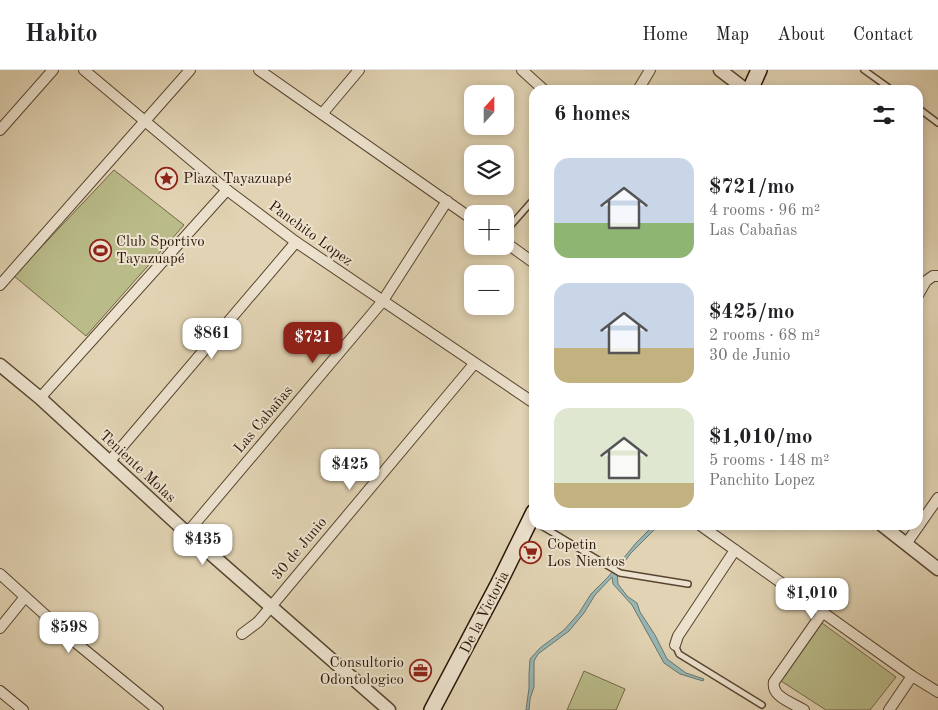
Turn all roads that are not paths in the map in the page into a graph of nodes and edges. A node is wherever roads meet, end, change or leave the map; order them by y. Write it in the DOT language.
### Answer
graph roads {
  1 [pos="53,70"];
  2 [pos="84,70"];
  3 [pos="190,70"];
  4 [pos="259,70"];
  5 [pos="359,70"];
  6 [pos="522,70"];
  7 [pos="650,70"];
  8 [pos="720,70"];
  9 [pos="759,70"];
  10 [pos="864,70"];
  11 [pos="538,85"];
  12 [pos="641,85"];
  13 [pos="740,85"];
  14 [pos="752,85"];
  15 [pos="885,85"];
  16 [pos="923,112"];
  17 [pos="322,114"];
  18 [pos="145,122"];
  19 [pos="938,123"];
  20 [pos="0,130"];
  21 [pos="227,190"];
  22 [pos="447,201"];
  23 [pos="529,206"];
  24 [pos="464,213"];
  25 [pos="514,222"];
  26 [pos="296,242"];
  27 [pos="514,249"];
  28 [pos="529,259"];
  29 [pos="938,276"];
  30 [pos="0,285"];
  31 [pos="923,286"];
  32 [pos="382,302"];
  33 [pos="0,364"];
  34 [pos="474,364"];
  35 [pos="40,398"];
  36 [pos="529,400"];
  37 [pos="109,462"];
  38 [pos="938,498"];
  39 [pos="923,520"];
  40 [pos="529,530"];
  41 [pos="552,530"];
  42 [pos="707,530"];
  43 [pos="888,530"];
  44 [pos="916,530"];
  45 [pos="187,533"];
  46 [pos="906,544"];
  47 [pos="735,550"];
  48 [pos="938,569"];
  49 [pos="0,574"];
  50 [pos="688,584"];
  51 [pos="25,597"];
  52 [pos="270,606"];
  53 [pos="823,612"];
  54 [pos="0,628"];
  55 [pos="242,634"];
  56 [pos="675,645"];
  57 [pos="912,676"];
  58 [pos="0,691"];
  59 [pos="938,692"];
  60 [pos="762,706"];
  61 [pos="23,710"];
  62 [pos="158,710"];
  63 [pos="389,710"];
  64 [pos="432,710"];
  65 [pos="804,710"];
  66 [pos="889,710"];
  1 -- 20 [label="street"];
  2 -- 18 [label="street, Panchito Lopez"];
  3 -- 18 [label="street"];
  4 -- 17 [label="street"];
  5 -- 17 [label="street"];
  6 -- 11 [label="street"];
  7 -- 12 [label="street"];
  8 -- 13 [label="street"];
  9 -- 14 [label="main road"];
  10 -- 15 [label="lane"];
  16 -- 19 [label="lane"];
  17 -- 22 [label="street"];
  18 -- 21 [label="street, Panchito Lopez"];
  18 -- 30 [label="street"];
  21 -- 26 [label="street, Panchito Lopez"];
  21 -- 35 [label="street"];
  22 -- 24 [label="street"];
  22 -- 32 [label="street, Las Cabañas"];
  23 -- 25 [label="lane"];
  26 -- 32 [label="street, Panchito Lopez"];
  26 -- 37 [label="street"];
  27 -- 28 [label="street"];
  29 -- 31 [label="street"];
  32 -- 34 [label="street, Panchito Lopez"];
  32 -- 45 [label="street, Las Cabañas"];
  33 -- 35 [label="street, Teniente Molas"];
  34 -- 36 [label="street, Panchito Lopez"];
  34 -- 52 [label="street, 30 de Junio"];
  35 -- 37 [label="street, Teniente Molas"];
  37 -- 45 [label="street, Teniente Molas"];
  38 -- 39 [label="street"];
  40 -- 64 [label="main road, De la Victoria"];
  41 -- 50 [label="lane"];
  42 -- 47 [label="street"];
  43 -- 46 [label="street"];
  44 -- 46 [label="street"];
  45 -- 52 [label="street, Teniente Molas"];
  46 -- 48 [label="street"];
  47 -- 53 [label="street"];
  47 -- 56 [label="street"];
  49 -- 51 [label="street"];
  51 -- 54 [label="street"];
  51 -- 62 [label="street"];
  52 -- 55 [label="street, 30 de Junio"];
  52 -- 63 [label="street, Teniente Molas"];
  53 -- 57 [label="street"];
  53 -- 65 [label="street"];
  56 -- 60 [label="lane"];
  57 -- 59 [label="street"];
  57 -- 66 [label="street"];
  58 -- 61 [label="street"];
}
